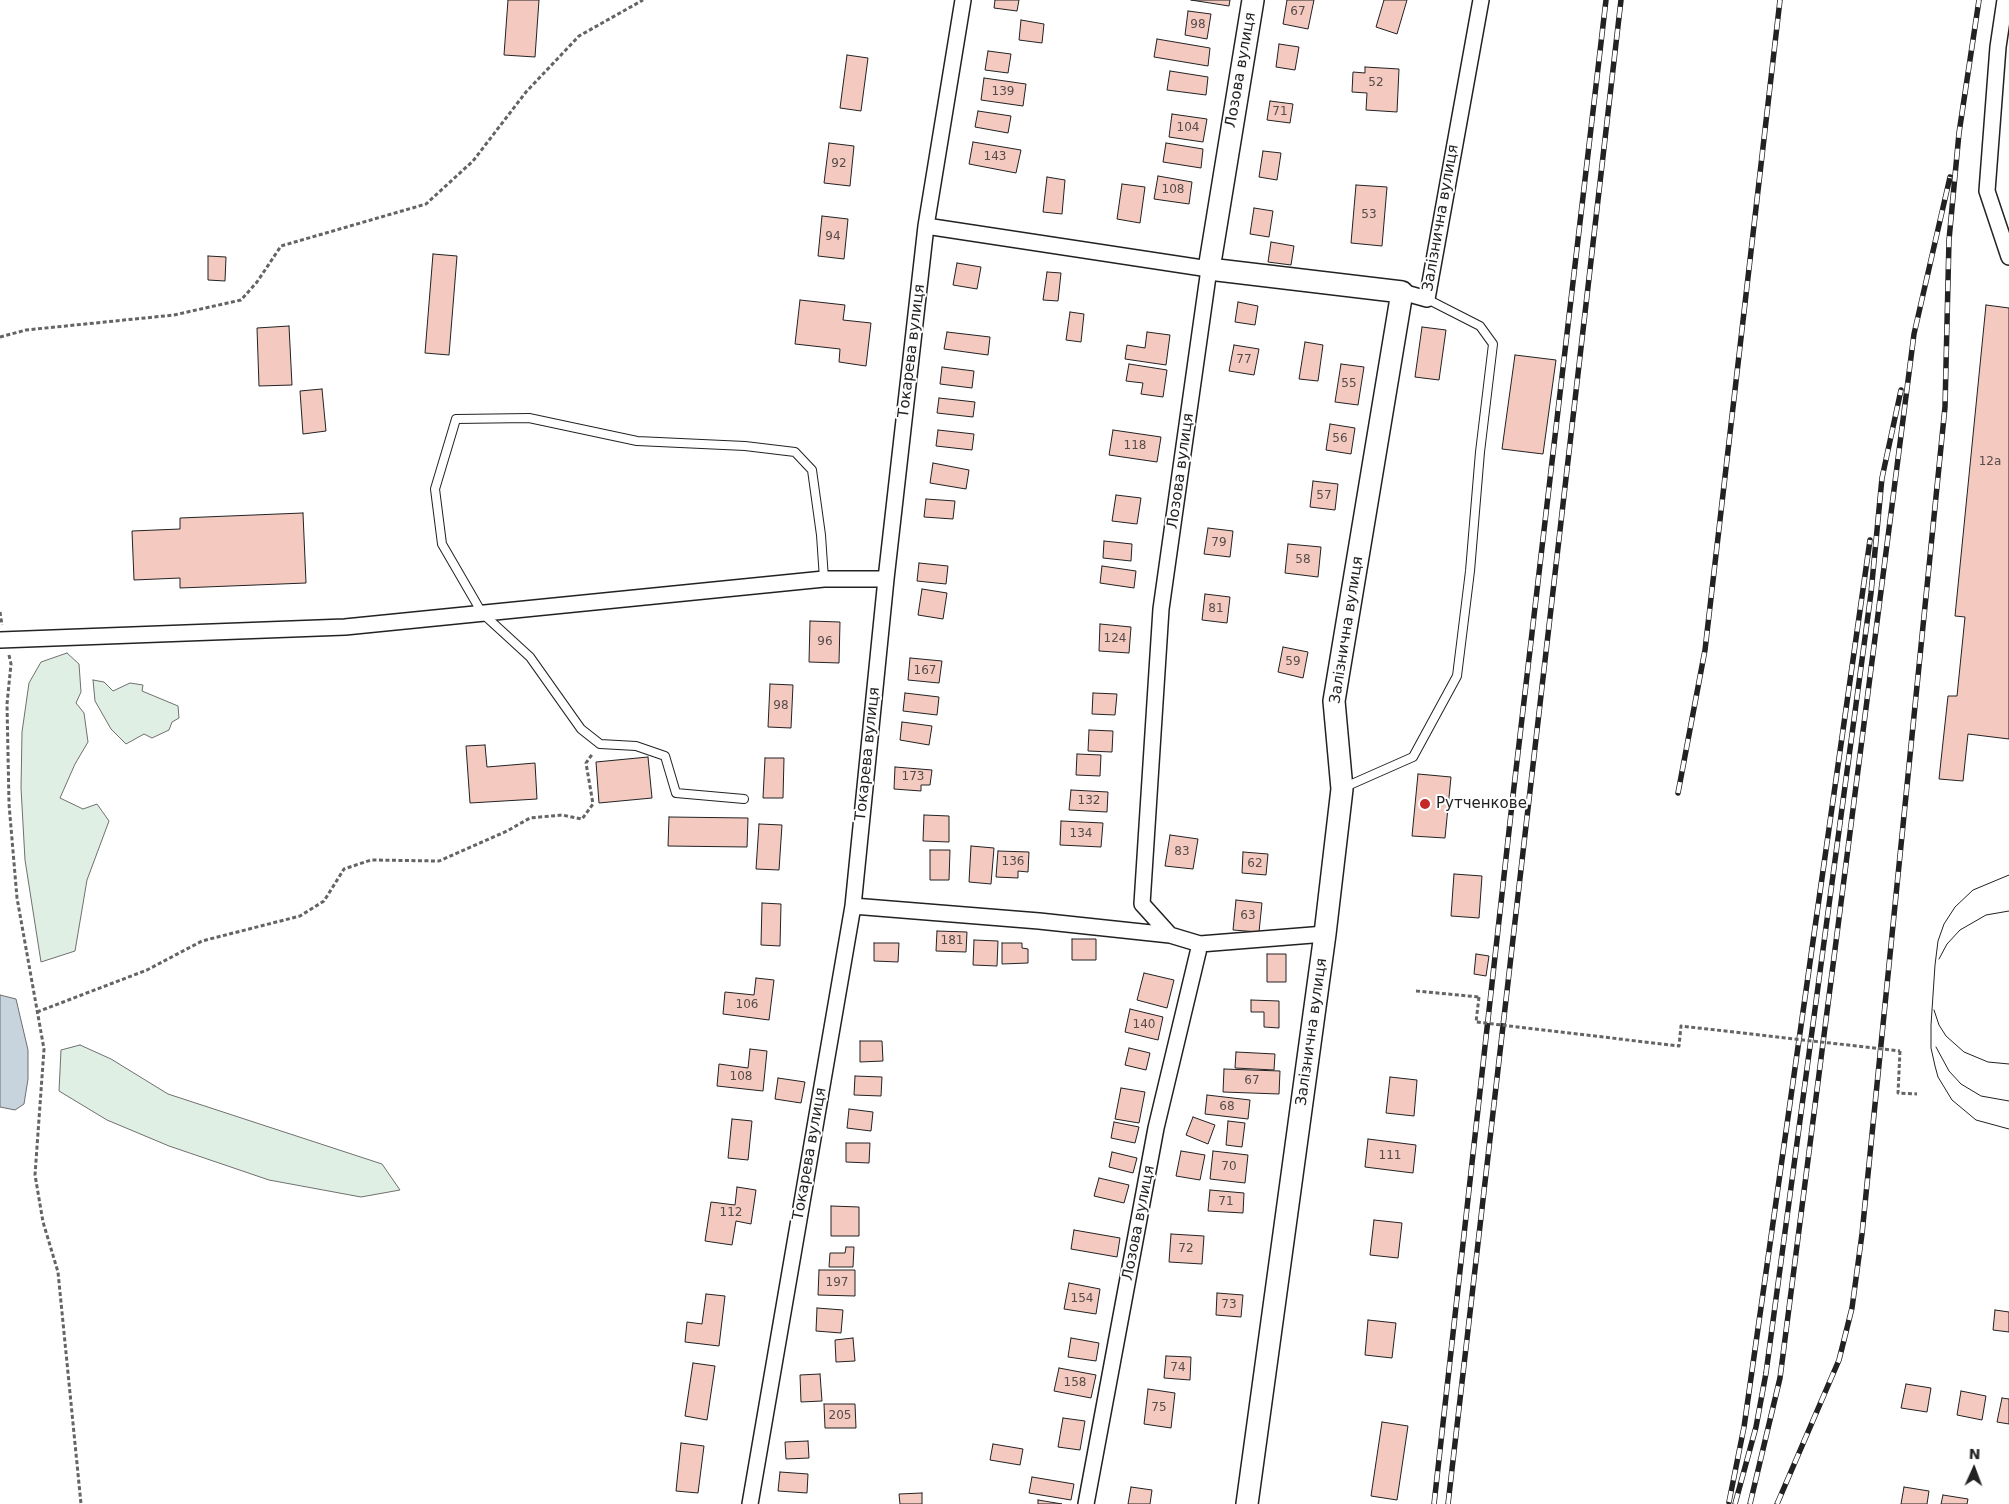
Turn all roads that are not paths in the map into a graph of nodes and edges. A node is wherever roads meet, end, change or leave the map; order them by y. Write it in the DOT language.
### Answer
graph roads {
  1 [pos="962,0"];
  2 [pos="1253,0"];
  3 [pos="1481,0"];
  4 [pos="2005,0"];
  5 [pos="926,226"];
  6 [pos="2009,257"];
  7 [pos="1209,269"];
  8 [pos="1402,292"];
  9 [pos="1426,299"];
  10 [pos="824,578"];
  11 [pos="886,579"];
  12 [pos="482,613"];
  13 [pos="2,640"];
  14 [pos="1342,789"];
  15 [pos="744,799"];
  16 [pos="853,906"];
  17 [pos="1325,934"];
  18 [pos="1170,935"];
  19 [pos="1200,944"];
  20 [pos="750,1504"];
  21 [pos="1086,1504"];
  22 [pos="1247,1504"];
  1 -- 5 [label="street, Токарева вулиця"];
  2 -- 7 [label="main road, Лозова вулиця"];
  3 -- 9 [label="street, Залізнична вулиця"];
  4 -- 6 [label="street"];
  5 -- 7 [label="street"];
  5 -- 11 [label="street, Токарева вулиця"];
  7 -- 8 [label="main road"];
  7 -- 18 [label="street, Лозова вулиця"];
  8 -- 9 [label="street, Залізнична вулиця"];
  8 -- 14 [label="main road, Залізнична вулиця"];
  9 -- 14 [label="lane"];
  10 -- 11 [label="street"];
  10 -- 12 [label="street"];
  10 -- 12 [label="lane"];
  11 -- 16 [label="street, Токарева вулиця"];
  12 -- 13 [label="street"];
  12 -- 15 [label="lane"];
  14 -- 17 [label="main road, Залізнична вулиця"];
  16 -- 18 [label="street"];
  16 -- 20 [label="street, Токарева вулиця"];
  17 -- 19 [label="street"];
  17 -- 22 [label="main road, Залізнична вулиця"];
  18 -- 19 [label="street"];
  19 -- 21 [label="street, Лозова вулиця"];
}
